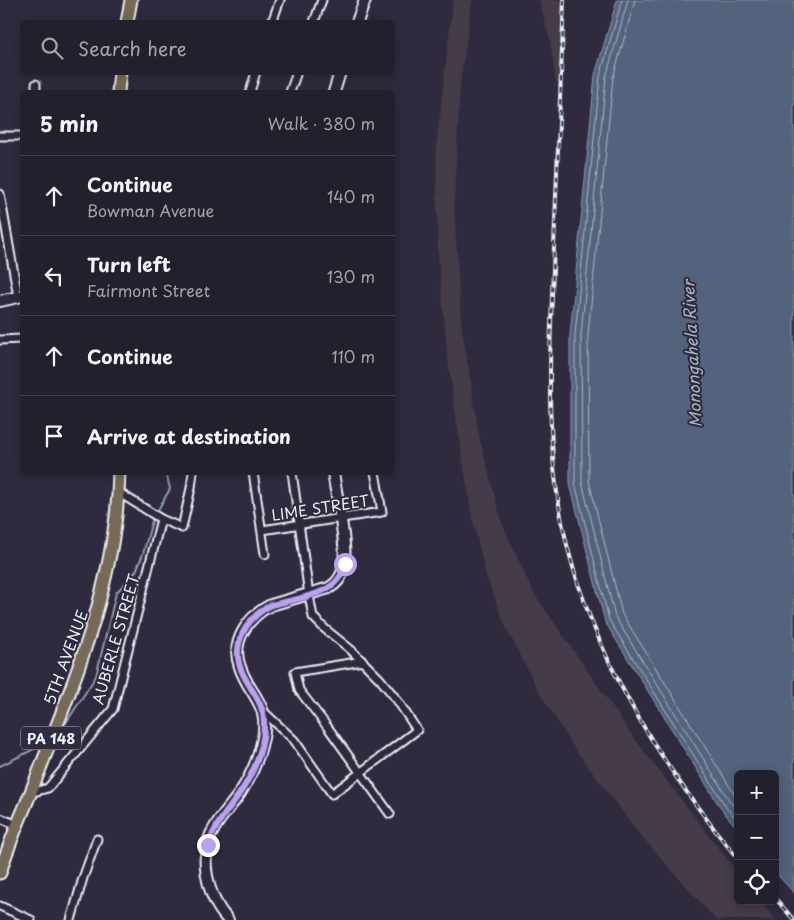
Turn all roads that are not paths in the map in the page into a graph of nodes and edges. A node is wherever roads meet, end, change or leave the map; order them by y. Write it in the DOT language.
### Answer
graph roads {
  1 [pos="131,0"];
  2 [pos="280,0"];
  3 [pos="322,0"];
  4 [pos="365,0"];
  5 [pos="126,20"];
  6 [pos="273,20"];
  7 [pos="315,20"];
  8 [pos="358,20"];
  9 [pos="120,75"];
  10 [pos="255,75"];
  11 [pos="296,75"];
  12 [pos="339,75"];
  13 [pos="36,84"];
  14 [pos="36,90"];
  15 [pos="118,90"];
  16 [pos="251,90"];
  17 [pos="293,90"];
  18 [pos="335,90"];
  19 [pos="0,136"];
  20 [pos="20,136"];
  21 [pos="0,194"];
  22 [pos="20,296"];
  23 [pos="0,301"];
  24 [pos="20,339"];
  25 [pos="0,340"];
  26 [pos="119,475"];
  27 [pos="192,475"];
  28 [pos="253,475"];
  29 [pos="292,475"];
  30 [pos="333,475"];
  31 [pos="376,475"];
  32 [pos="118,492"];
  33 [pos="160,518"];
  34 [pos="339,518"];
  35 [pos="298,524"];
  36 [pos="262,530"];
  37 [pos="265,554"];
  38 [pos="309,595"];
  39 [pos="363,661"];
  40 [pos="264,712"];
  41 [pos="361,773"];
  42 [pos="30,793"];
  43 [pos="390,814"];
  44 [pos="0,818"];
  45 [pos="18,825"];
  46 [pos="97,839"];
  47 [pos="0,873"];
  48 [pos="0,906"];
  49 [pos="31,920"];
  50 [pos="71,920"];
  51 [pos="228,920"];
  1 -- 5 [label="main road"];
  2 -- 6 [label="street"];
  3 -- 7 [label="street"];
  4 -- 8 [label="main road"];
  9 -- 15 [label="main road"];
  10 -- 16 [label="street"];
  11 -- 17 [label="street"];
  12 -- 18 [label="main road"];
  13 -- 14 [label="street"];
  19 -- 20 [label="street"];
  21 -- 22 [label="street"];
  22 -- 23 [label="main road"];
  24 -- 25 [label="street"];
  26 -- 32 [label="main road, 5TH AVENUE / PA 148"];
  27 -- 33 [label="street"];
  28 -- 36 [label="street"];
  29 -- 35 [label="street"];
  30 -- 34 [label="main road"];
  31 -- 34 [label="street, LIME STREET"];
  32 -- 33 [label="street"];
  32 -- 42 [label="main road, 5TH AVENUE / PA 148"];
  33 -- 42 [label="street, AUBERLE STREET"];
  34 -- 35 [label="street, LIME STREET"];
  34 -- 38 [label="main road"];
  35 -- 36 [label="street, LIME STREET"];
  35 -- 38 [label="street"];
  36 -- 37 [label="street"];
  38 -- 39 [label="street"];
  38 -- 40 [label="main road"];
  39 -- 41 [label="street"];
  39 -- 41 [label="street"];
  40 -- 41 [label="street"];
  40 -- 51 [label="main road"];
  41 -- 43 [label="street"];
  42 -- 45 [label="main road, 5TH AVENUE / PA 148"];
  44 -- 45 [label="street"];
  45 -- 47 [label="main road, 5TH AVENUE / PA 148"];
  46 -- 50 [label="street"];
  48 -- 49 [label="street"];
}
